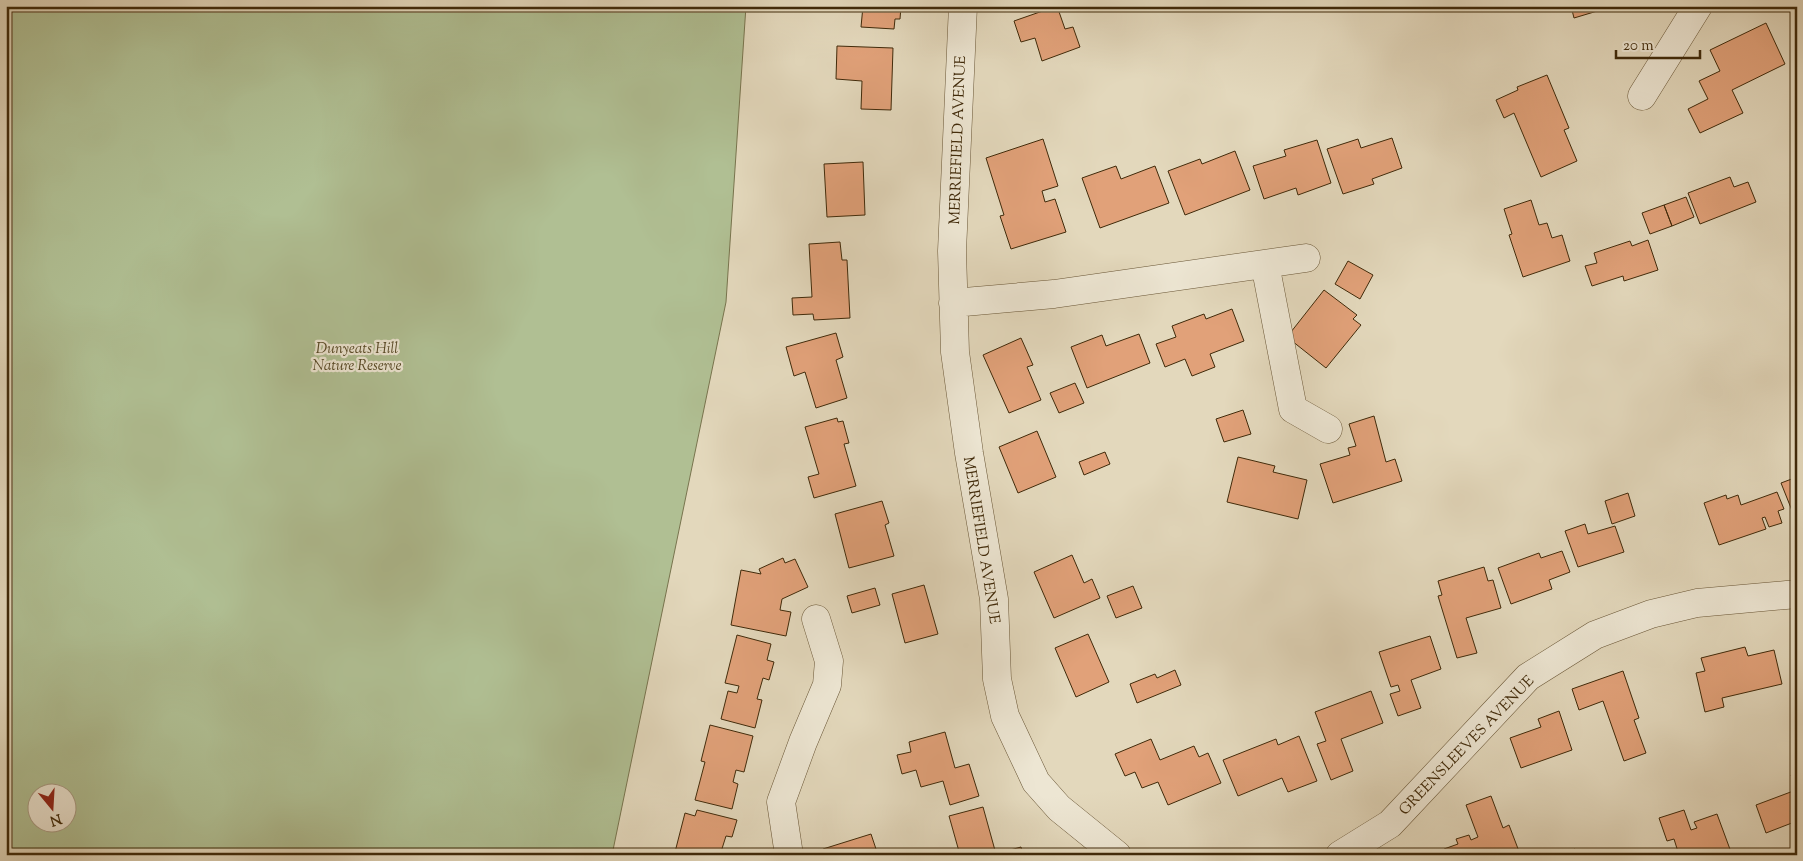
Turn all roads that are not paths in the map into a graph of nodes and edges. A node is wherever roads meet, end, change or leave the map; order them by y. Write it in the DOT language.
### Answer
graph roads {
  1 [pos="963,6"];
  2 [pos="1698,6"];
  3 [pos="1642,96"];
  4 [pos="1306,258"];
  5 [pos="1265,264"];
  6 [pos="953,303"];
  7 [pos="1328,429"];
  8 [pos="1797,594"];
  9 [pos="816,619"];
  10 [pos="789,855"];
  11 [pos="1117,855"];
  12 [pos="1340,855"];
  1 -- 6 [label="street, MERRIEFIELD AVENUE"];
  2 -- 3 [label="street"];
  4 -- 5 [label="street"];
  5 -- 6 [label="street"];
  5 -- 7 [label="street"];
  6 -- 11 [label="street, MERRIEFIELD AVENUE"];
  8 -- 12 [label="street, GREENSLEEVES AVENUE"];
  9 -- 10 [label="street"];
}
